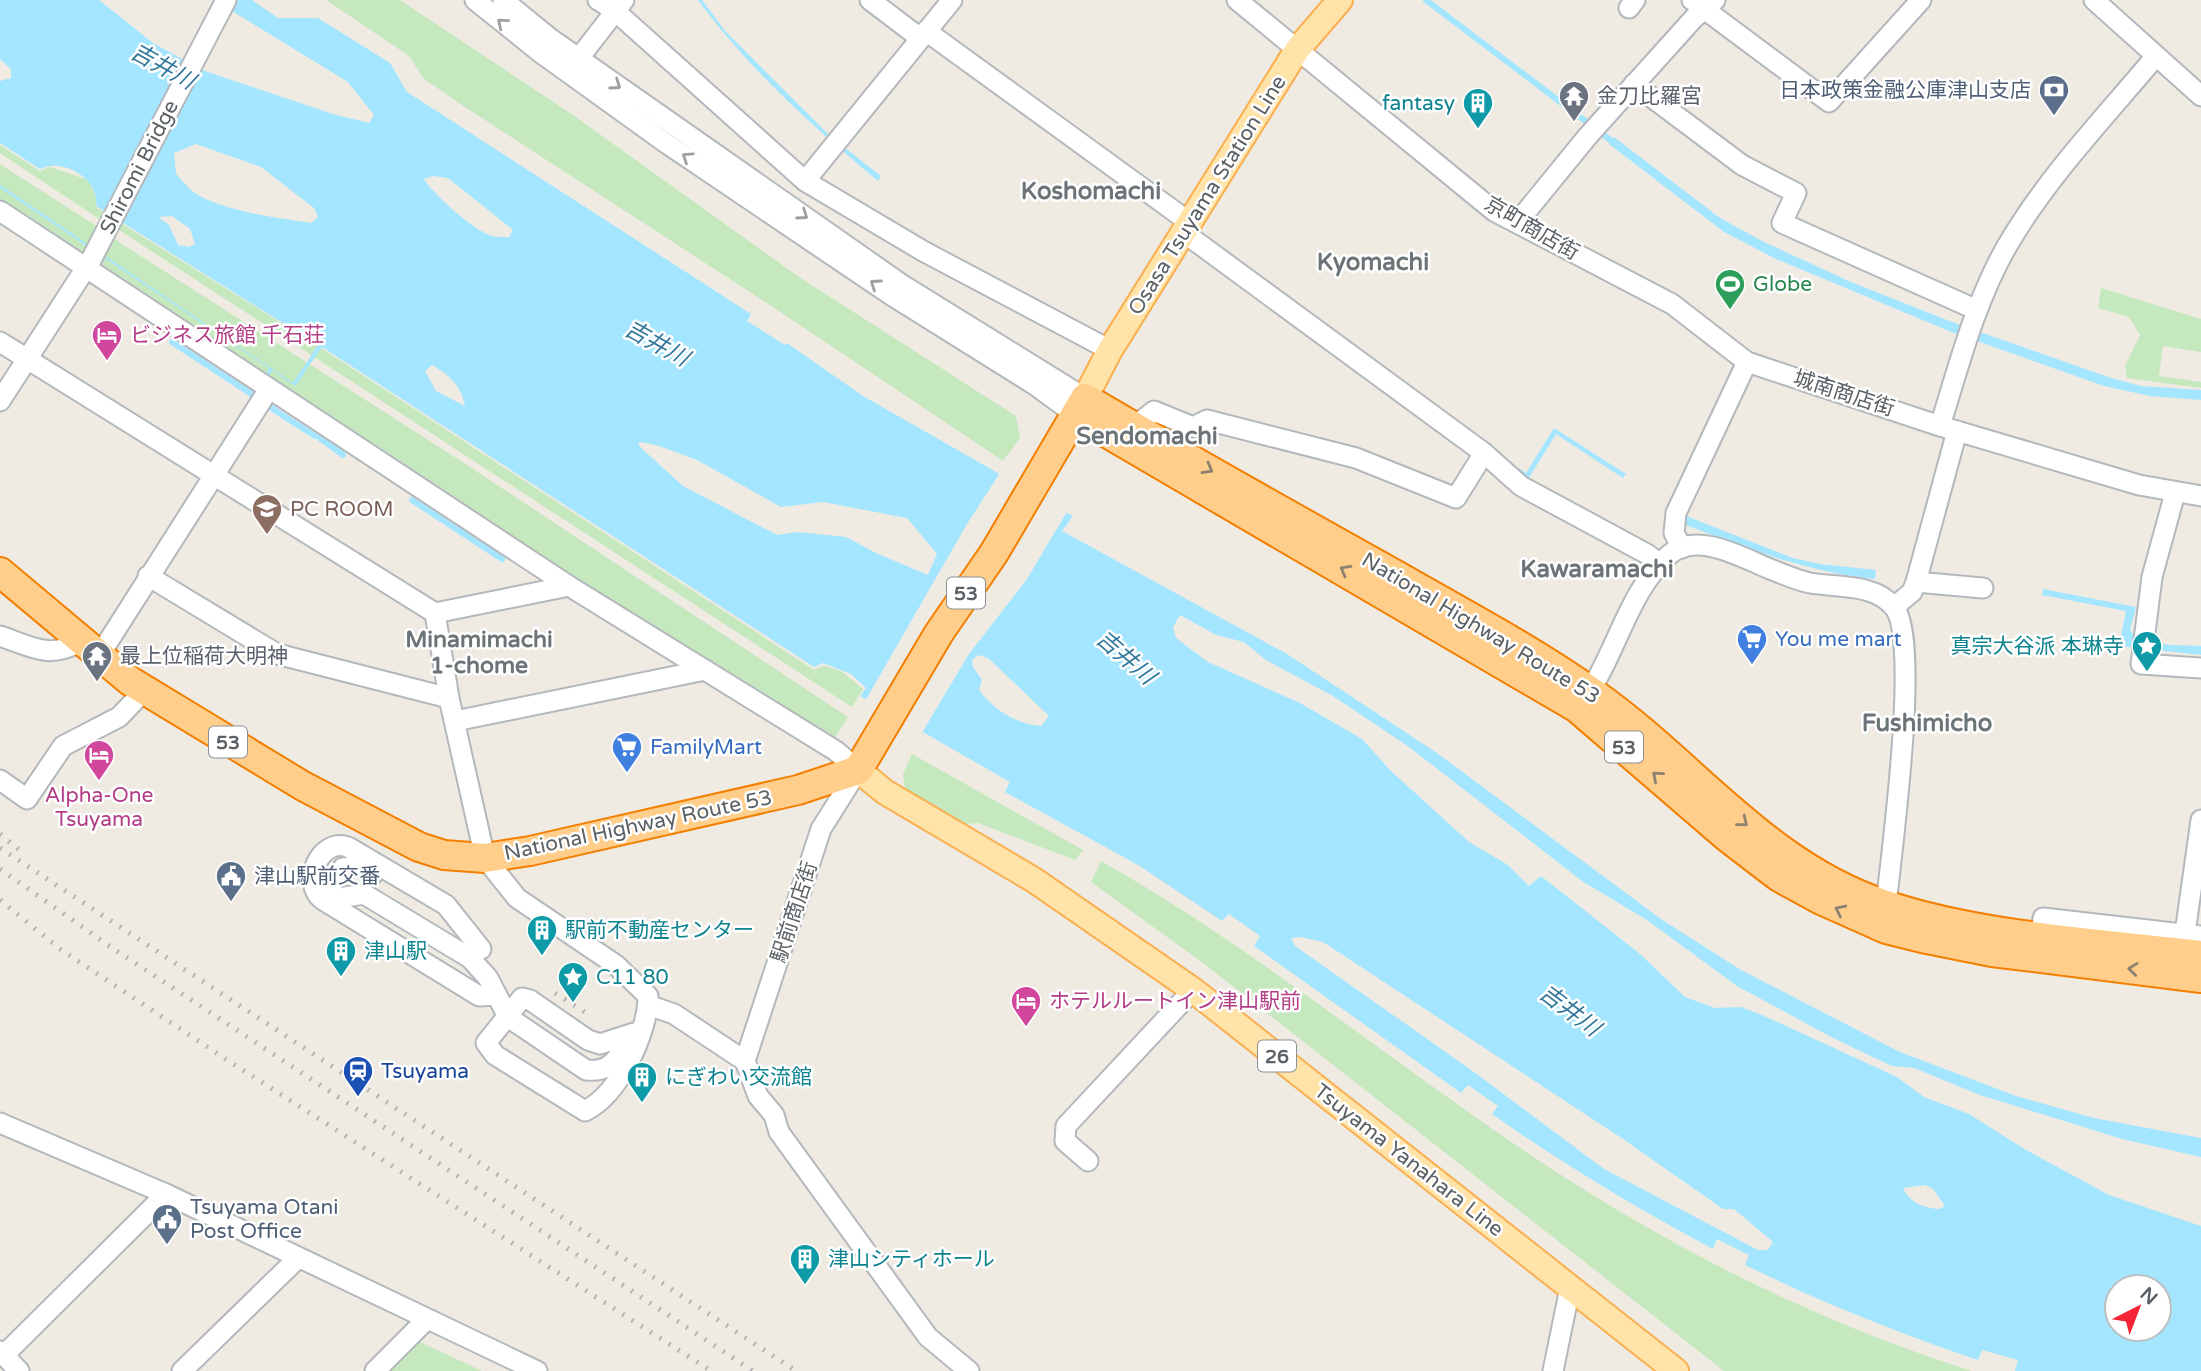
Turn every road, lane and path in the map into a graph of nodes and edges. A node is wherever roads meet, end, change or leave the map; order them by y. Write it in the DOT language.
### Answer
graph roads {
  1 [pos="226,0"];
  2 [pos="475,0"];
  3 [pos="503,0"];
  4 [pos="870,0"];
  5 [pos="952,0"];
  6 [pos="1237,0"];
  7 [pos="1340,0"];
  8 [pos="1921,0"];
  9 [pos="2094,0"];
  10 [pos="612,4"];
  11 [pos="1704,4"];
  12 [pos="923,35"];
  13 [pos="1297,50"];
  14 [pos="2155,56"];
  15 [pos="579,58"];
  16 [pos="1634,84"];
  17 [pos="2201,96"];
  18 [pos="805,181"];
  19 [pos="0,211"];
  20 [pos="1517,223"];
  21 [pos="1186,227"];
  22 [pos="88,265"];
  23 [pos="1977,310"];
  24 [pos="0,342"];
  25 [pos="1110,350"];
  26 [pos="27,359"];
  27 [pos="1747,362"];
  28 [pos="269,389"];
  29 [pos="0,401"];
  30 [pos="1077,413"];
  31 [pos="1134,427"];
  32 [pos="1948,428"];
  33 [pos="1484,453"];
  34 [pos="214,477"];
  35 [pos="2175,493"];
  36 [pos="2201,496"];
  37 [pos="1682,548"];
  38 [pos="1661,565"];
  39 [pos="0,572"];
  40 [pos="148,576"];
  41 [pos="1916,582"];
  42 [pos="569,586"];
  43 [pos="1983,589"];
  44 [pos="1894,607"];
  45 [pos="435,613"];
  46 [pos="0,636"];
  47 [pos="90,648"];
  48 [pos="2201,667"];
  49 [pos="705,670"];
  50 [pos="145,690"];
  51 [pos="449,698"];
  52 [pos="1584,699"];
  53 [pos="455,721"];
  54 [pos="861,766"];
  55 [pos="0,780"];
  56 [pos="2201,820"];
  57 [pos="485,858"];
  58 [pos="334,906"];
  59 [pos="1886,906"];
  60 [pos="2196,941"];
  61 [pos="1992,952"];
  62 [pos="2201,978"];
  63 [pos="1193,990"];
  64 [pos="497,995"];
  65 [pos="647,1010"];
  66 [pos="508,1017"];
  67 [pos="634,1033"];
  68 [pos="745,1060"];
  69 [pos="0,1123"];
  70 [pos="1088,1161"];
  71 [pos="166,1194"];
  72 [pos="298,1258"];
  73 [pos="1570,1288"];
  74 [pos="426,1320"];
  75 [pos="2,1353"];
  76 [pos="19,1371"];
  77 [pos="182,1371"];
  78 [pos="375,1371"];
  79 [pos="537,1371"];
  80 [pos="969,1371"];
  81 [pos="1553,1371"];
  82 [pos="1676,1371"];
  1 -- 22 [label="street, Shiromi Bridge"];
  30 -- 2 [label="street, one-way"];
  3 -- 15 [label="street"];
  4 -- 12 [label="street"];
  5 -- 12 [label="street"];
  6 -- 13 [label="street, 京町商店街"];
  7 -- 13 [label="main road, Osasa Tsuyama Station Line"];
  8 -- 11 [label="street"];
  9 -- 14 [label="street"];
  10 -- 15 [label="street"];
  10 -- 18 [label="street"];
  11 -- 16 [label="street"];
  12 -- 18 [label="street"];
  12 -- 21 [label="street"];
  13 -- 20 [label="street, 京町商店街"];
  13 -- 21 [label="main road, Osasa Tsuyama Station Line"];
  14 -- 17 [label="street"];
  14 -- 23 [label="street"];
  15 -- 30 [label="street, one-way"];
  16 -- 20 [label="street"];
  16 -- 23 [label="street"];
  18 -- 25 [label="street"];
  19 -- 22 [label="street"];
  20 -- 27 [label="street, 京町商店街"];
  21 -- 25 [label="main road, Osasa Tsuyama Station Line"];
  21 -- 33 [label="street"];
  22 -- 26 [label="street, Shiromi Bridge"];
  22 -- 28 [label="street"];
  23 -- 32 [label="street"];
  24 -- 26 [label="street"];
  25 -- 30 [label="main road, Osasa Tsuyama Station Line"];
  26 -- 29 [label="street, Shiromi Bridge"];
  26 -- 34 [label="street"];
  27 -- 32 [label="street, 城南商店街"];
  27 -- 37 [label="street"];
  28 -- 34 [label="street"];
  28 -- 42 [label="street"];
  30 -- 31 [label="highway, National Highway Route 53 / 53"];
  52 -- 30 [label="highway, National Highway Route 53 / 53, one-way"];
  30 -- 54 [label="highway, 53"];
  31 -- 33 [label="street"];
  31 -- 52 [label="highway, National Highway Route 53 / 53, one-way"];
  32 -- 35 [label="street, 城南商店街"];
  32 -- 41 [label="street"];
  33 -- 38 [label="street"];
  34 -- 40 [label="street"];
  34 -- 45 [label="street"];
  35 -- 36 [label="street, 城南商店街"];
  35 -- 48 [label="street"];
  37 -- 38 [label="street"];
  37 -- 44 [label="street"];
  38 -- 52 [label="street"];
  39 -- 47 [label="highway, National Highway Route 53 / 53"];
  40 -- 47 [label="street"];
  40 -- 51 [label="street"];
  41 -- 43 [label="street"];
  41 -- 44 [label="street"];
  42 -- 45 [label="street"];
  42 -- 49 [label="street"];
  44 -- 59 [label="street"];
  45 -- 51 [label="street"];
  46 -- 47 [label="street"];
  47 -- 50 [label="highway, National Highway Route 53 / 53"];
  49 -- 53 [label="street"];
  49 -- 54 [label="street"];
  50 -- 55 [label="street"];
  50 -- 57 [label="highway, National Highway Route 53 / 53"];
  51 -- 53 [label="street"];
  52 -- 59 [label="highway, National Highway Route 53 / 53, one-way"];
  61 -- 52 [label="highway, National Highway Route 53 / 53, one-way"];
  53 -- 57 [label="street"];
  54 -- 57 [label="highway, National Highway Route 53 / 53"];
  54 -- 63 [label="main road, Tsuyama Yanahara Line / 26"];
  54 -- 68 [label="street, 駅前商店街"];
  56 -- 60 [label="street"];
  57 -- 65 [label="street"];
  58 -- 64 [label="street"];
  58 -- 64 [label="street"];
  58 -- 64 [label="street"];
  59 -- 60 [label="highway, National Highway Route 53 / 53"];
  59 -- 61 [label="street"];
  62 -- 61 [label="highway, National Highway Route 53 / 53, one-way"];
  63 -- 70 [label="street"];
  63 -- 73 [label="main road, Tsuyama Yanahara Line / 26"];
  64 -- 66 [label="street"];
  65 -- 66 [label="street"];
  65 -- 67 [label="street"];
  65 -- 68 [label="street"];
  66 -- 67 [label="street"];
  66 -- 67 [label="street"];
  68 -- 80 [label="street"];
  69 -- 71 [label="street"];
  71 -- 72 [label="street"];
  71 -- 75 [label="street"];
  72 -- 74 [label="street"];
  72 -- 77 [label="street"];
  73 -- 81 [label="street"];
  73 -- 82 [label="main road, Tsuyama Yanahara Line / 26"];
  74 -- 78 [label="street"];
  74 -- 79 [label="street"];
  75 -- 76 [label="street"];
}
